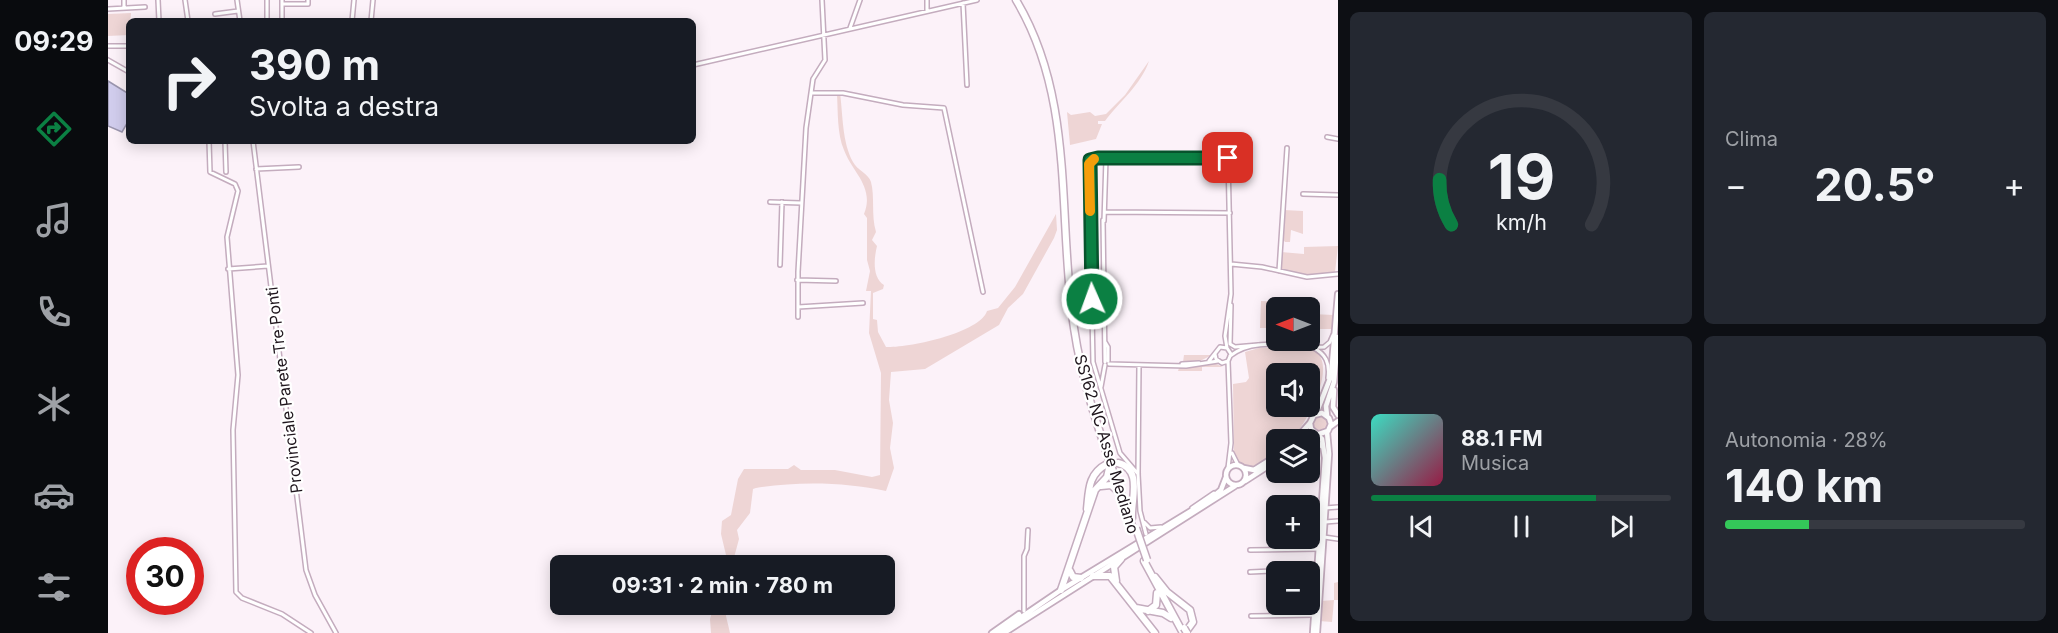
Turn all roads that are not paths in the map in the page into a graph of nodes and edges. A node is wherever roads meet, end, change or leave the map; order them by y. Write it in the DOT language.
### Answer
graph roads {
  1 [pos="124,0"];
  2 [pos="158,0"];
  3 [pos="185,0"];
  4 [pos="237,0"];
  5 [pos="267,0"];
  6 [pos="308,0"];
  7 [pos="354,0"];
  8 [pos="373,0"];
  9 [pos="822,0"];
  10 [pos="927,0"];
  11 [pos="977,0"];
  12 [pos="1018,0"];
  13 [pos="859,1"];
  14 [pos="282,2"];
  15 [pos="963,3"];
  16 [pos="145,7"];
  17 [pos="124,8"];
  18 [pos="108,9"];
  19 [pos="238,11"];
  20 [pos="927,11"];
  21 [pos="215,14"];
  22 [pos="159,18"];
  23 [pos="188,18"];
  24 [pos="239,18"];
  25 [pos="267,18"];
  26 [pos="282,18"];
  27 [pos="352,18"];
  28 [pos="371,18"];
  29 [pos="850,28"];
  30 [pos="823,35"];
  31 [pos="108,46"];
  32 [pos="126,46"];
  33 [pos="108,60"];
  34 [pos="696,64"];
  35 [pos="126,70"];
  36 [pos="967,85"];
  37 [pos="811,93"];
  38 [pos="1328,137"];
  39 [pos="1338,139"];
  40 [pos="209,144"];
  41 [pos="225,144"];
  42 [pos="253,144"];
  43 [pos="1287,148"];
  44 [pos="1105,160"];
  45 [pos="299,167"];
  46 [pos="256,169"];
  47 [pos="226,172"];
  48 [pos="1303,194"];
  49 [pos="1338,195"];
  50 [pos="770,202"];
  51 [pos="782,202"];
  52 [pos="801,203"];
  53 [pos="1104,213"];
  54 [pos="1230,213"];
  55 [pos="1230,264"];
  56 [pos="780,265"];
  57 [pos="269,266"];
  58 [pos="228,270"];
  59 [pos="1279,271"];
  60 [pos="1338,274"];
  61 [pos="797,280"];
  62 [pos="836,281"];
  63 [pos="983,292"];
  64 [pos="1338,294"];
  65 [pos="1230,302"];
  66 [pos="863,303"];
  67 [pos="798,307"];
  68 [pos="798,317"];
  69 [pos="1335,331"];
  70 [pos="1225,336"];
  71 [pos="1338,338"];
  72 [pos="1259,345"];
  73 [pos="1266,345"];
  74 [pos="1320,345"];
  75 [pos="1220,347"];
  76 [pos="1228,349"];
  77 [pos="1239,350"];
  78 [pos="1320,351"];
  79 [pos="1215,354"];
  80 [pos="1229,358"];
  81 [pos="1220,362"];
  82 [pos="1106,363"];
  83 [pos="1204,363"];
  84 [pos="1139,365"];
  85 [pos="1227,371"];
  86 [pos="1334,382"];
  87 [pos="1328,387"];
  88 [pos="1101,389"];
  89 [pos="1093,400"];
  90 [pos="1320,405"];
  91 [pos="1320,415"];
  92 [pos="1328,416"];
  93 [pos="1314,417"];
  94 [pos="1338,418"];
  95 [pos="1310,423"];
  96 [pos="1305,429"];
  97 [pos="1314,429"];
  98 [pos="1329,429"];
  99 [pos="1320,433"];
  100 [pos="1320,440"];
  101 [pos="1320,444"];
  102 [pos="1324,449"];
  103 [pos="1231,452"];
  104 [pos="1266,462"];
  105 [pos="1108,463"];
  106 [pos="1118,463"];
  107 [pos="1241,466"];
  108 [pos="1266,467"];
  109 [pos="1228,468"];
  110 [pos="1138,474"];
  111 [pos="1226,477"];
  112 [pos="1245,481"];
  113 [pos="1100,486"];
  114 [pos="1235,486"];
  115 [pos="1221,490"];
  116 [pos="1121,494"];
  117 [pos="1338,507"];
  118 [pos="1325,508"];
  119 [pos="1320,516"];
  120 [pos="1132,518"];
  121 [pos="1086,519"];
  122 [pos="1143,520"];
  123 [pos="1324,522"];
  124 [pos="1338,522"];
  125 [pos="1134,528"];
  126 [pos="1150,528"];
  127 [pos="1028,530"];
  128 [pos="1146,534"];
  129 [pos="1324,537"];
  130 [pos="1338,539"];
  131 [pos="1141,542"];
  132 [pos="1318,549"];
  133 [pos="1250,550"];
  134 [pos="1120,559"];
  135 [pos="1146,561"];
  136 [pos="1317,561"];
  137 [pos="1070,571"];
  138 [pos="1266,571"];
  139 [pos="1250,572"];
  140 [pos="1093,576"];
  141 [pos="1155,577"];
  142 [pos="1081,578"];
  143 [pos="1116,582"];
  144 [pos="1157,589"];
  145 [pos="1061,590"];
  146 [pos="1040,603"];
  147 [pos="1136,608"];
  148 [pos="1024,611"];
  149 [pos="1147,611"];
  150 [pos="1314,615"];
  151 [pos="1251,616"];
  152 [pos="1176,623"];
  153 [pos="1184,631"];
  154 [pos="311,633"];
  155 [pos="336,633"];
  156 [pos="992,633"];
  157 [pos="998,633"];
  158 [pos="1004,633"];
  159 [pos="1155,633"];
  160 [pos="1315,633"];
  1 -- 17 [label="street"];
  2 -- 22 [label="street"];
  3 -- 23 [label="street"];
  4 -- 19 [label="street"];
  5 -- 25 [label="street"];
  6 -- 14 [label="street"];
  7 -- 27 [label="street"];
  8 -- 28 [label="street"];
  9 -- 30 [label="street"];
  10 -- 20 [label="street"];
  11 -- 15 [label="street"];
  12 -- 89 [label="highway, SS162 NC Asse Mediano"];
  13 -- 29 [label="street"];
  14 -- 26 [label="street"];
  15 -- 20 [label="street"];
  15 -- 36 [label="street"];
  16 -- 17 [label="street"];
  17 -- 18 [label="street"];
  19 -- 21 [label="street"];
  19 -- 24 [label="street"];
  20 -- 29 [label="street"];
  29 -- 30 [label="street"];
  30 -- 34 [label="street"];
  30 -- 37 [label="street"];
  31 -- 32 [label="street"];
  33 -- 35 [label="street"];
  37 -- 52 [label="street"];
  37 -- 63 [label="street"];
  38 -- 39 [label="street"];
  40 -- 58 [label="street"];
  41 -- 47 [label="street"];
  42 -- 46 [label="street, Provinciale Parete Tre Ponti"];
  43 -- 59 [label="street"];
  44 -- 53 [label="street"];
  44 -- 54 [label="street"];
  44 -- 88 [label="street"];
  45 -- 46 [label="street"];
  46 -- 57 [label="street, Provinciale Parete Tre Ponti"];
  48 -- 49 [label="street"];
  50 -- 51 [label="street"];
  51 -- 52 [label="street"];
  51 -- 56 [label="street"];
  52 -- 61 [label="street"];
  53 -- 54 [label="street"];
  53 -- 82 [label="street"];
  54 -- 55 [label="street"];
  55 -- 59 [label="street"];
  55 -- 65 [label="street"];
  57 -- 58 [label="street"];
  57 -- 155 [label="street, Provinciale Parete Tre Ponti"];
  58 -- 154 [label="street"];
  59 -- 60 [label="street"];
  61 -- 62 [label="street"];
  61 -- 67 [label="street"];
  64 -- 69 [label="main road"];
  65 -- 70 [label="street"];
  65 -- 72 [label="street"];
  66 -- 67 [label="street"];
  67 -- 68 [label="street"];
  69 -- 74 [label="street"];
  69 -- 87 [label="main road"];
  70 -- 75 [label="street"];
  70 -- 76 [label="street"];
  71 -- 86 [label="main road"];
  72 -- 73 [label="street"];
  72 -- 77 [label="street"];
  75 -- 76 [label="street"];
  75 -- 79 [label="street"];
  76 -- 77 [label="street"];
  76 -- 80 [label="street"];
  77 -- 80 [label="street"];
  78 -- 87 [label="street"];
  79 -- 81 [label="street"];
  79 -- 83 [label="street"];
  80 -- 81 [label="street"];
  80 -- 85 [label="street"];
  81 -- 83 [label="street"];
  81 -- 85 [label="street"];
  82 -- 84 [label="street"];
  82 -- 88 [label="street"];
  83 -- 84 [label="street"];
  84 -- 110 [label="street"];
  85 -- 103 [label="street"];
  86 -- 92 [label="main road"];
  86 -- 94 [label="main road"];
  87 -- 90 [label="main road"];
  88 -- 110 [label="street"];
  89 -- 105 [label="highway, SS162 NC Asse Mediano"];
  89 -- 120 [label="highway, SS162 NC Asse Mediano"];
  91 -- 92 [label="main road"];
  92 -- 94 [label="main road"];
  92 -- 98 [label="main road"];
  93 -- 95 [label="main road"];
  94 -- 98 [label="main road"];
  95 -- 96 [label="main road"];
  95 -- 97 [label="main road"];
  98 -- 99 [label="main road"];
  98 -- 118 [label="main road"];
  100 -- 102 [label="main road"];
  101 -- 102 [label="main road"];
  102 -- 119 [label="main road"];
  103 -- 107 [label="street"];
  103 -- 109 [label="street"];
  104 -- 107 [label="main road"];
  105 -- 113 [label="highway"];
  105 -- 116 [label="highway, SS162 NC Asse Mediano"];
  105 -- 121 [label="highway"];
  106 -- 120 [label="highway"];
  107 -- 109 [label="main road"];
  107 -- 112 [label="main road"];
  108 -- 112 [label="main road"];
  109 -- 111 [label="main road"];
  110 -- 122 [label="street"];
  111 -- 114 [label="main road"];
  111 -- 115 [label="main road"];
  112 -- 114 [label="main road"];
  113 -- 116 [label="highway"];
  113 -- 121 [label="highway"];
  114 -- 134 [label="main road"];
  115 -- 126 [label="street"];
  115 -- 131 [label="main road"];
  116 -- 125 [label="highway, SS162 NC Asse Mediano"];
  117 -- 118 [label="street"];
  118 -- 123 [label="main road"];
  120 -- 125 [label="highway, SS162 NC Asse Mediano"];
  121 -- 137 [label="highway"];
  122 -- 126 [label="street"];
  122 -- 128 [label="street"];
  123 -- 124 [label="street"];
  123 -- 129 [label="main road"];
  125 -- 135 [label="highway, SS162 NC Asse Mediano, bridge"];
  126 -- 128 [label="street"];
  127 -- 148 [label="street"];
  128 -- 131 [label="street"];
  129 -- 130 [label="street"];
  129 -- 160 [label="main road"];
  131 -- 142 [label="main road"];
  132 -- 133 [label="street"];
  132 -- 136 [label="main road"];
  134 -- 140 [label="main road"];
  134 -- 143 [label="highway"];
  135 -- 141 [label="highway, SS162 NC Asse Mediano"];
  135 -- 144 [label="highway, SS162 NC Asse Mediano"];
  137 -- 142 [label="highway"];
  137 -- 145 [label="highway"];
  138 -- 139 [label="street"];
  140 -- 143 [label="highway"];
  140 -- 158 [label="main road"];
  141 -- 153 [label="highway, SS162 NC Asse Mediano"];
  141 -- 153 [label="highway"];
  142 -- 145 [label="main road"];
  143 -- 147 [label="highway"];
  144 -- 149 [label="highway"];
  144 -- 152 [label="highway, SS162 NC Asse Mediano"];
  145 -- 146 [label="main road"];
  146 -- 148 [label="main road"];
  146 -- 157 [label="main road"];
  147 -- 149 [label="highway"];
  147 -- 159 [label="highway"];
  148 -- 156 [label="main road"];
  149 -- 152 [label="highway"];
  150 -- 151 [label="street"];
  150 -- 160 [label="main road"];
  152 -- 153 [label="highway, SS162 NC Asse Mediano"];
}
